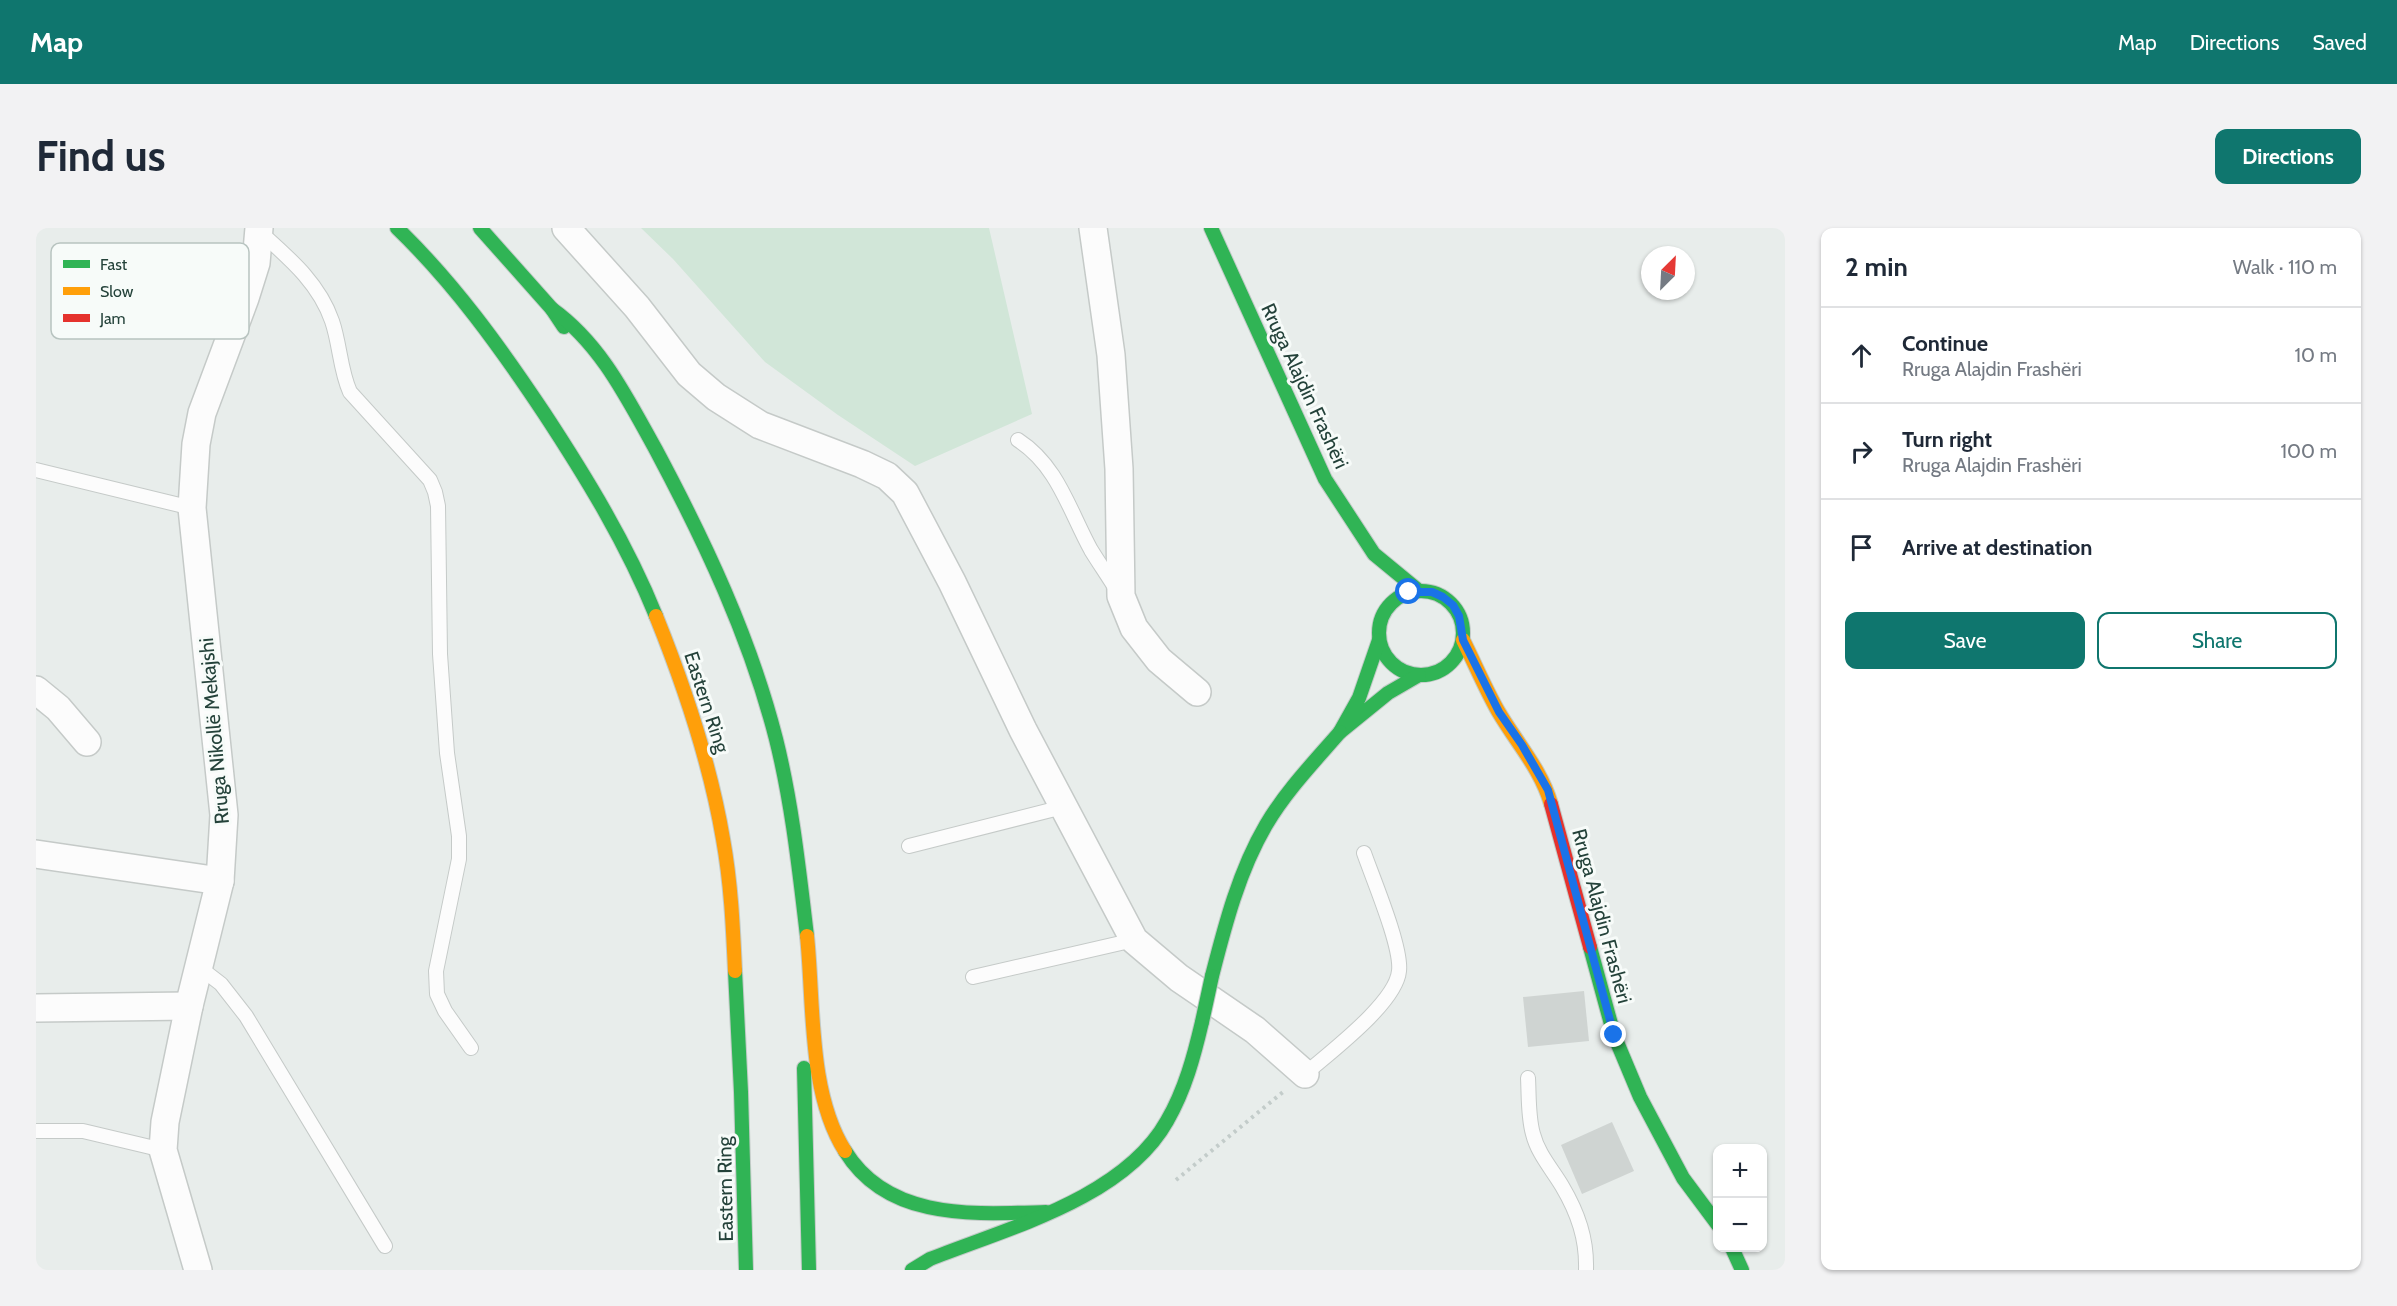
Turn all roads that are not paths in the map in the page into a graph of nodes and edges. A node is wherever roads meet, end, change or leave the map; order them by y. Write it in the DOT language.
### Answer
graph roads {
  1 [pos="397,228"];
  2 [pos="480,228"];
  3 [pos="566,228"];
  4 [pos="1093,228"];
  5 [pos="1211,228"];
  6 [pos="260,230"];
  7 [pos="249,285"];
  8 [pos="552,309"];
  9 [pos="230,339"];
  10 [pos="1018,440"];
  11 [pos="36,470"];
  12 [pos="192,508"];
  13 [pos="1374,554"];
  14 [pos="1419,591"];
  15 [pos="1120,596"];
  16 [pos="1385,610"];
  17 [pos="1379,640"];
  18 [pos="1463,640"];
  19 [pos="1419,675"];
  20 [pos="1473,689"];
  21 [pos="36,690"];
  22 [pos="1197,692"];
  23 [pos="1499,712"];
  24 [pos="1340,732"];
  25 [pos="87,742"];
  26 [pos="1063,807"];
  27 [pos="909,846"];
  28 [pos="1364,853"];
  29 [pos="36,855"];
  30 [pos="220,881"];
  31 [pos="1134,940"];
  32 [pos="199,967"];
  33 [pos="974,977"];
  34 [pos="189,1006"];
  35 [pos="36,1008"];
  36 [pos="471,1048"];
  37 [pos="1305,1074"];
  38 [pos="1528,1078"];
  39 [pos="36,1131"];
  40 [pos="163,1150"];
  41 [pos="1046,1212"];
  42 [pos="1713,1218"];
  43 [pos="385,1246"];
  44 [pos="1734,1252"];
  45 [pos="198,1270"];
  46 [pos="746,1270"];
  47 [pos="809,1270"];
  48 [pos="912,1270"];
  49 [pos="1586,1270"];
  50 [pos="1742,1270"];
  1 -- 46 [label="main road, Eastern Ring"];
  2 -- 8 [label="main road"];
  3 -- 26 [label="street"];
  4 -- 15 [label="street"];
  5 -- 13 [label="main road, Rruga Alajdin Frashëri"];
  6 -- 7 [label="street, Rruga Nikollë Mekajshi"];
  6 -- 36 [label="lane"];
  8 -- 41 [label="main road"];
  8 -- 47 [label="main road"];
  9 -- 12 [label="street, Rruga Nikollë Mekajshi"];
  10 -- 15 [label="lane"];
  11 -- 12 [label="lane"];
  12 -- 30 [label="street, Rruga Nikollë Mekajshi"];
  13 -- 14 [label="main road, Rruga Alajdin Frashëri"];
  13 -- 16 [label="main road, Rruga Alajdin Frashëri"];
  14 -- 16 [label="main road"];
  14 -- 18 [label="main road, Rruga Alajdin Frashëri"];
  15 -- 22 [label="street"];
  16 -- 17 [label="main road, Rruga Alajdin Frashëri"];
  17 -- 19 [label="main road"];
  17 -- 24 [label="main road, Rruga Alajdin Frashëri"];
  18 -- 19 [label="main road"];
  18 -- 23 [label="main road, Rruga Alajdin Frashëri"];
  19 -- 24 [label="main road"];
  20 -- 23 [label="main road, Rruga Alajdin Frashëri"];
  21 -- 25 [label="street"];
  23 -- 42 [label="main road, Rruga Alajdin Frashëri"];
  24 -- 41 [label="main road, bridge"];
  26 -- 27 [label="lane"];
  26 -- 31 [label="street"];
  28 -- 37 [label="lane"];
  29 -- 30 [label="street"];
  30 -- 32 [label="street, Rruga Nikollë Mekajshi"];
  31 -- 33 [label="lane"];
  31 -- 37 [label="street"];
  32 -- 34 [label="street, Rruga Nikollë Mekajshi"];
  32 -- 43 [label="lane"];
  34 -- 35 [label="street"];
  34 -- 40 [label="street, Rruga Nikollë Mekajshi"];
  38 -- 49 [label="lane"];
  39 -- 40 [label="lane"];
  40 -- 45 [label="street, Rruga Nikollë Mekajshi"];
  41 -- 48 [label="main road"];
  44 -- 50 [label="main road"];
}
